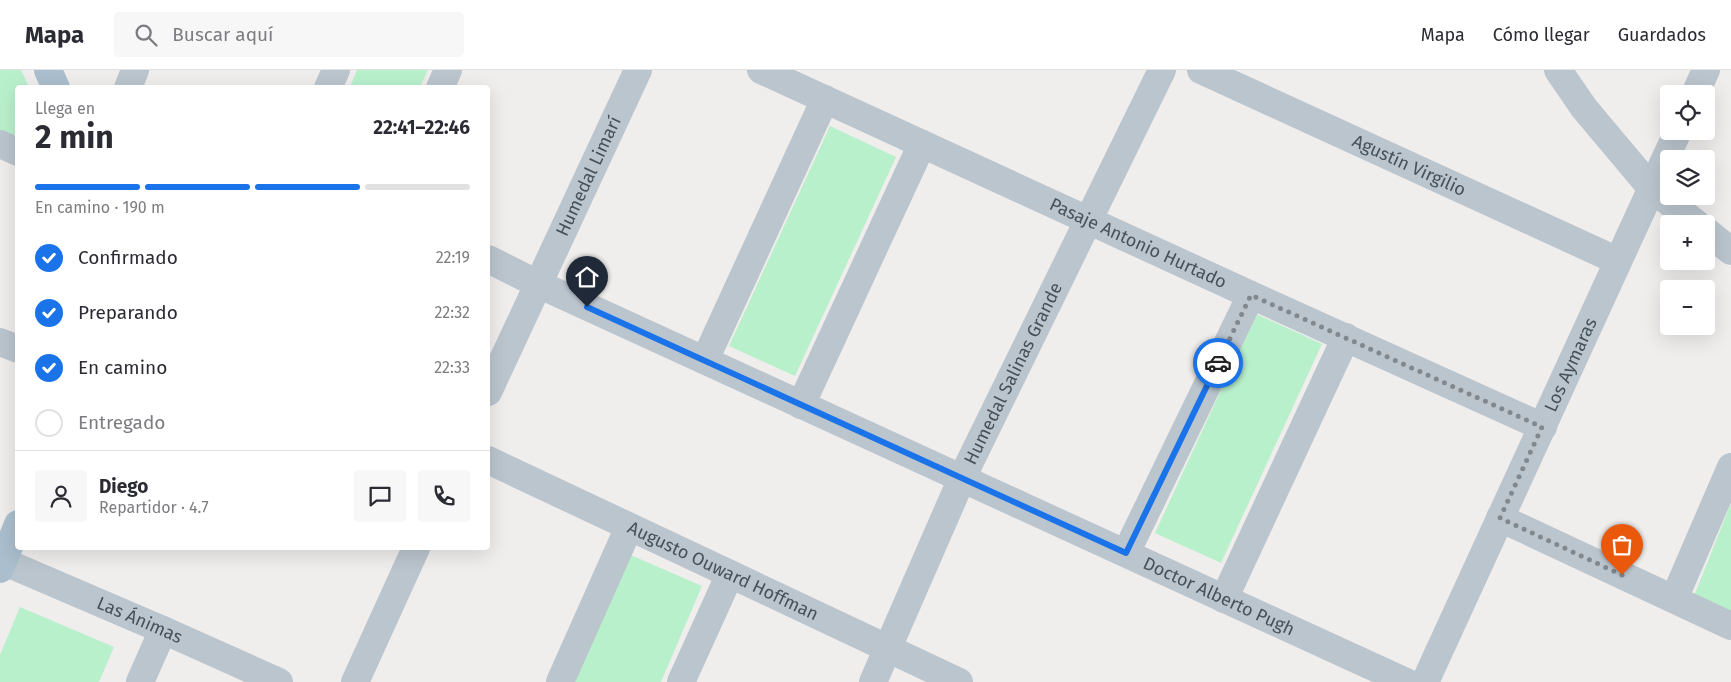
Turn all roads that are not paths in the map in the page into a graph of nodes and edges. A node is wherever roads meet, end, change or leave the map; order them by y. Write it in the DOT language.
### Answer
graph roads {
  1 [pos="48,70"];
  2 [pos="135,70"];
  3 [pos="336,70"];
  4 [pos="448,70"];
  5 [pos="638,70"];
  6 [pos="761,70"];
  7 [pos="1162,70"];
  8 [pos="1201,70"];
  9 [pos="1558,70"];
  10 [pos="1706,70"];
  11 [pos="55,85"];
  12 [pos="129,85"];
  13 [pos="329,85"];
  14 [pos="441,85"];
  15 [pos="1699,85"];
  16 [pos="825,99"];
  17 [pos="1674,140"];
  18 [pos="0,144"];
  19 [pos="922,144"];
  20 [pos="15,151"];
  21 [pos="1652,189"];
  22 [pos="1685,215"];
  23 [pos="1088,220"];
  24 [pos="1715,238"];
  25 [pos="1731,251"];
  26 [pos="490,260"];
  27 [pos="1618,261"];
  28 [pos="538,284"];
  29 [pos="1251,295"];
  30 [pos="1346,338"];
  31 [pos="0,342"];
  32 [pos="15,348"];
  33 [pos="705,360"];
  34 [pos="490,388"];
  35 [pos="801,405"];
  36 [pos="1542,427"];
  37 [pos="490,461"];
  38 [pos="1731,467"];
  39 [pos="962,478"];
  40 [pos="1500,518"];
  41 [pos="629,527"];
  42 [pos="15,531"];
  43 [pos="415,550"];
  44 [pos="1126,553"];
  45 [pos="1,564"];
  46 [pos="730,574"];
  47 [pos="1224,599"];
  48 [pos="1674,599"];
  49 [pos="1731,626"];
  50 [pos="163,630"];
  51 [pos="888,648"];
  52 [pos="140,682"];
  53 [pos="279,682"];
  54 [pos="354,682"];
  55 [pos="560,682"];
  56 [pos="681,682"];
  57 [pos="873,682"];
  58 [pos="959,682"];
  59 [pos="1406,682"];
  60 [pos="1425,682"];
  1 -- 11 [label="main road"];
  2 -- 12 [label="street"];
  3 -- 13 [label="street"];
  4 -- 14 [label="street"];
  5 -- 28 [label="street, Humedal Limarí"];
  6 -- 16 [label="street, Pasaje Antonio Hurtado"];
  7 -- 23 [label="street, Humedal Salinas Grande"];
  8 -- 27 [label="street, Agustín Virgilio"];
  9 -- 21 [label="street"];
  10 -- 15 [label="street"];
  16 -- 19 [label="street, Pasaje Antonio Hurtado"];
  16 -- 33 [label="street"];
  17 -- 21 [label="street, Los Aymaras"];
  18 -- 20 [label="street"];
  19 -- 23 [label="street, Pasaje Antonio Hurtado"];
  19 -- 35 [label="street"];
  21 -- 22 [label="street"];
  21 -- 27 [label="street, Los Aymaras"];
  23 -- 29 [label="street, Pasaje Antonio Hurtado"];
  23 -- 39 [label="street, Humedal Salinas Grande"];
  24 -- 25 [label="street"];
  26 -- 28 [label="street, Doctor Alberto Pugh"];
  27 -- 36 [label="street, Los Aymaras"];
  28 -- 33 [label="street, Doctor Alberto Pugh"];
  28 -- 34 [label="street, Humedal Limarí"];
  29 -- 30 [label="street, Pasaje Antonio Hurtado"];
  29 -- 44 [label="street"];
  30 -- 36 [label="street, Pasaje Antonio Hurtado"];
  30 -- 47 [label="street"];
  31 -- 32 [label="street"];
  33 -- 35 [label="street, Doctor Alberto Pugh"];
  35 -- 39 [label="street, Doctor Alberto Pugh"];
  36 -- 40 [label="street, Los Aymaras"];
  37 -- 41 [label="street, Augusto Ouward Hoffman"];
  38 -- 48 [label="street"];
  39 -- 44 [label="street, Doctor Alberto Pugh"];
  39 -- 51 [label="street, Humedal Salinas Grande"];
  40 -- 48 [label="street"];
  40 -- 60 [label="street, Los Aymaras"];
  41 -- 46 [label="street, Augusto Ouward Hoffman"];
  41 -- 55 [label="street"];
  42 -- 45 [label="main road"];
  43 -- 54 [label="street"];
  44 -- 47 [label="street, Doctor Alberto Pugh"];
  45 -- 50 [label="street, Las Ánimas"];
  46 -- 51 [label="street, Augusto Ouward Hoffman"];
  46 -- 56 [label="street"];
  47 -- 59 [label="street, Doctor Alberto Pugh"];
  48 -- 49 [label="street"];
  50 -- 52 [label="street"];
  50 -- 53 [label="street, Las Ánimas"];
  51 -- 57 [label="street, Humedal Salinas Grande"];
  51 -- 58 [label="street, Augusto Ouward Hoffman"];
}
